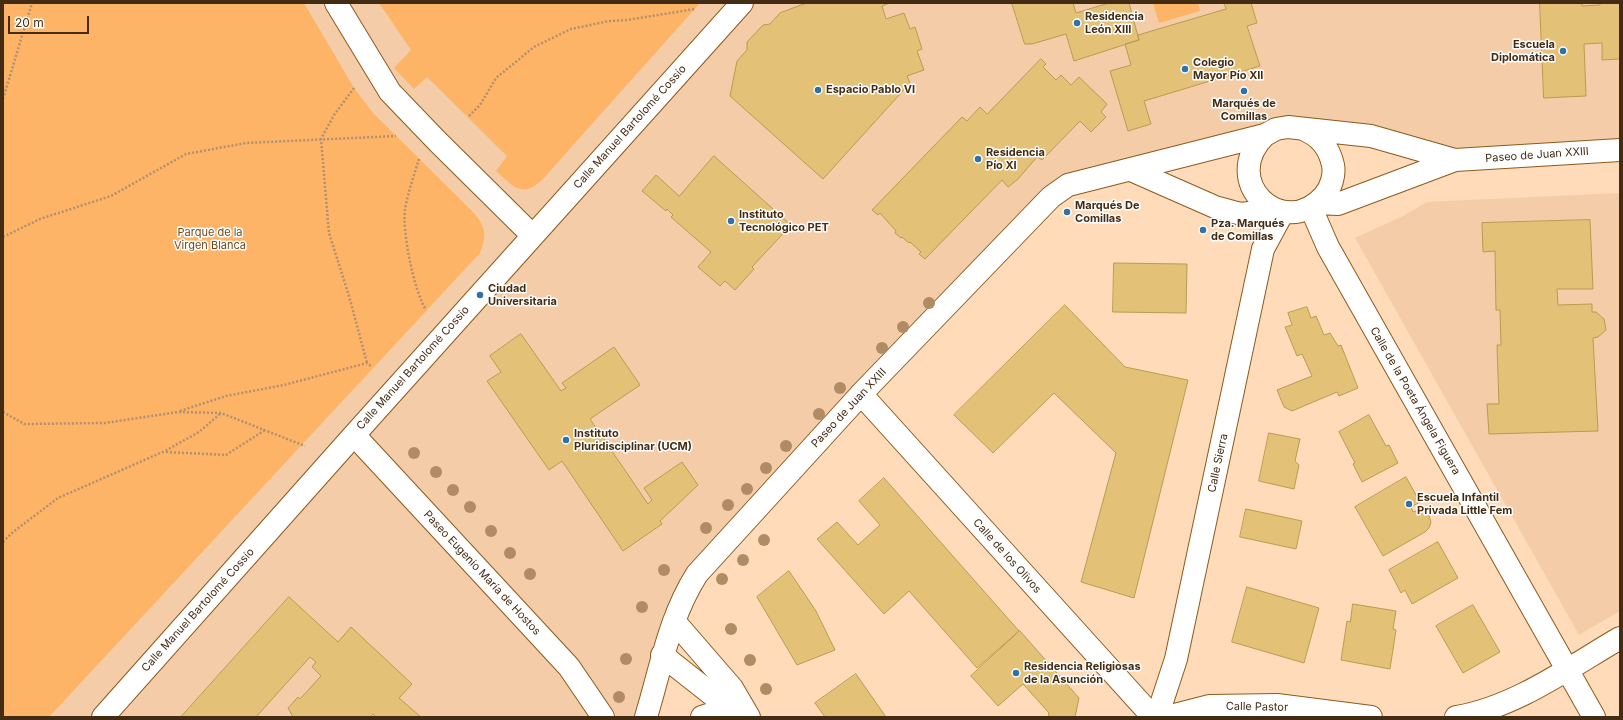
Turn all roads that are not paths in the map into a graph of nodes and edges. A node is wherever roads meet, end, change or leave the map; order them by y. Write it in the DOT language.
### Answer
graph roads {
  1 [pos="336,3"];
  2 [pos="742,3"];
  3 [pos="1300,128"];
  4 [pos="1266,135"];
  5 [pos="1620,150"];
  6 [pos="1454,160"];
  7 [pos="1131,170"];
  8 [pos="1314,206"];
  9 [pos="1279,211"];
  10 [pos="532,235"];
  11 [pos="861,394"];
  12 [pos="354,435"];
  13 [pos="674,621"];
  14 [pos="1620,638"];
  15 [pos="662,655"];
  16 [pos="1567,668"];
  17 [pos="743,714"];
  18 [pos="103,717"];
  19 [pos="603,717"];
  20 [pos="646,717"];
  21 [pos="702,717"];
  22 [pos="1154,717"];
  23 [pos="1157,717"];
  24 [pos="1167,717"];
  25 [pos="1371,717"];
  26 [pos="1456,717"];
  27 [pos="1594,717"];
  1 -- 10 [label="street"];
  2 -- 10 [label="street, Calle Manuel Bartolomé Cossío"];
  3 -- 4 [label="street"];
  3 -- 6 [label="street"];
  3 -- 8 [label="street"];
  4 -- 7 [label="street, Paseo de Juan XXIII"];
  4 -- 9 [label="street"];
  5 -- 6 [label="street, Paseo de Juan XXIII"];
  6 -- 8 [label="street"];
  7 -- 9 [label="street"];
  7 -- 11 [label="street, Paseo de Juan XXIII"];
  8 -- 9 [label="street"];
  8 -- 16 [label="street, Calle de la Poeta Ángela Figuera"];
  9 -- 23 [label="street, Calle Sierra"];
  10 -- 12 [label="street, Calle Manuel Bartolomé Cossío"];
  11 -- 13 [label="street, Paseo de Juan XXIII"];
  11 -- 22 [label="street, Calle de los Olivos"];
  12 -- 18 [label="street, Calle Manuel Bartolomé Cossío"];
  12 -- 19 [label="street, Paseo Eugenio María de Hostos"];
  13 -- 15 [label="street, Paseo de Juan XXIII"];
  13 -- 17 [label="street"];
  14 -- 16 [label="street"];
  15 -- 17 [label="street"];
  15 -- 20 [label="street, Paseo de Juan XXIII"];
  16 -- 26 [label="street"];
  16 -- 27 [label="street, Calle de la Poeta Ángela Figuera"];
  17 -- 21 [label="street"];
  24 -- 25 [label="street, Calle Pastor"];
}
